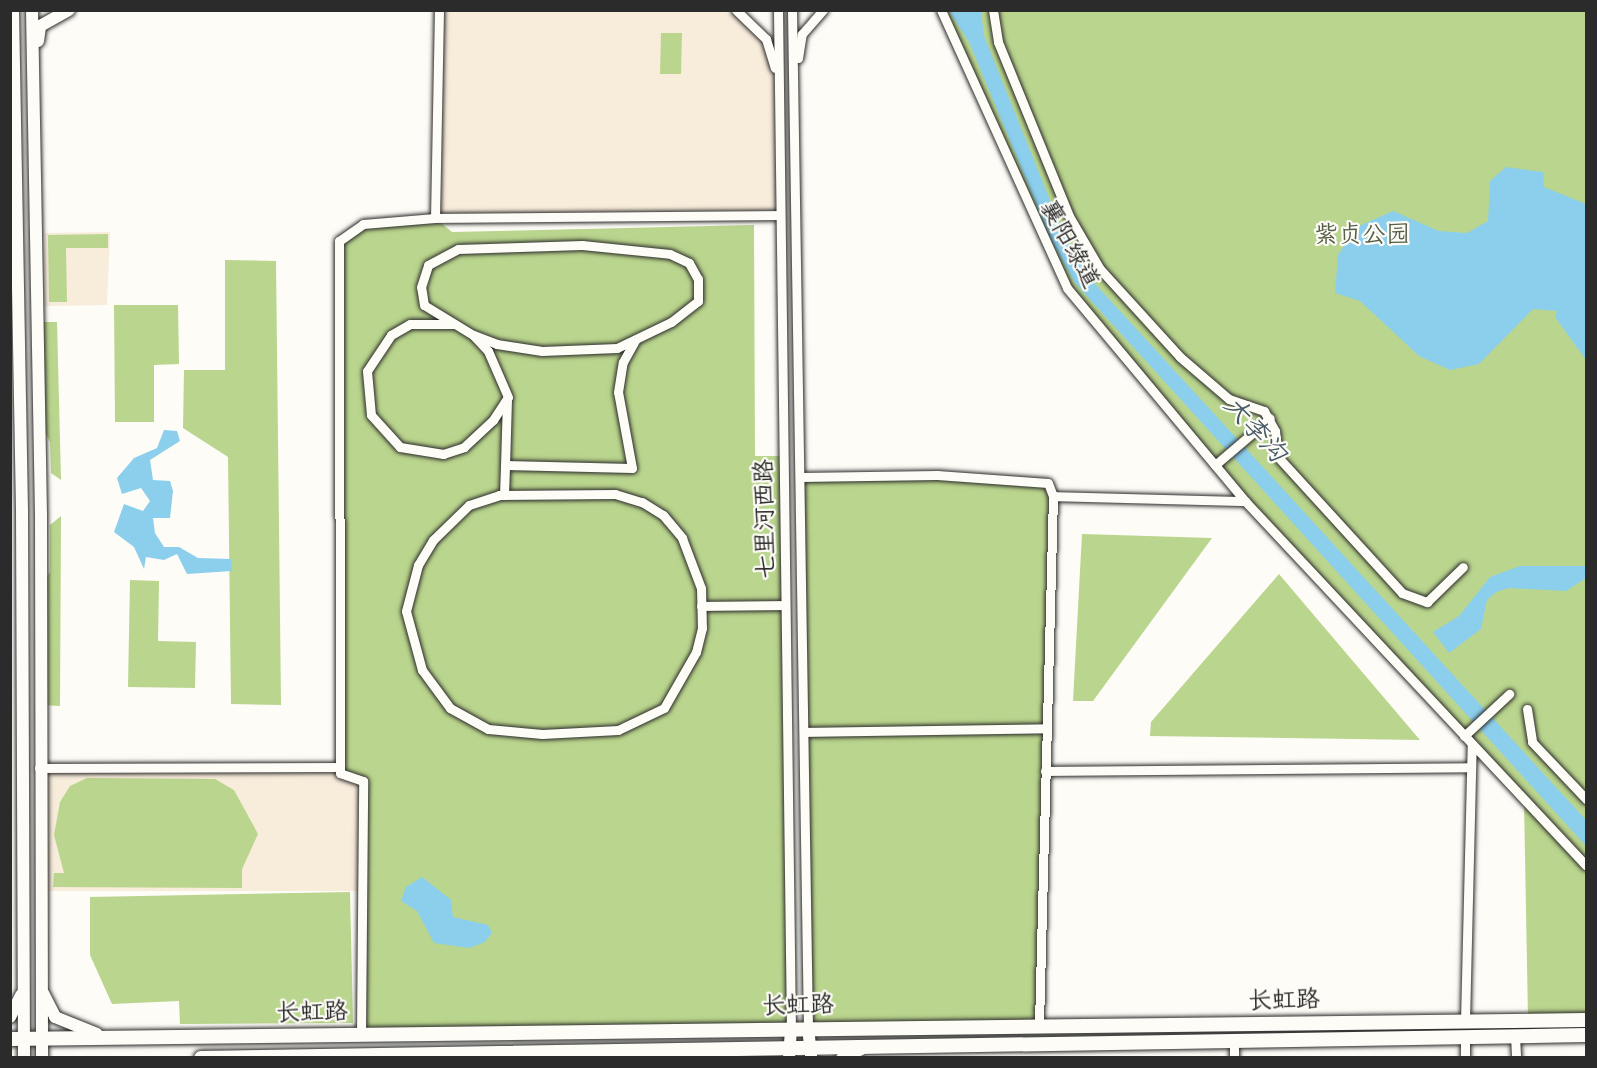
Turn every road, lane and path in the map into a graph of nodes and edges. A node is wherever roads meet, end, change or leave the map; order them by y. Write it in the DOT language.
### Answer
graph roads {
  1 [pos="13,10"];
  2 [pos="32,10"];
  3 [pos="69,10"];
  4 [pos="439,10"];
  5 [pos="736,10"];
  6 [pos="778,10"];
  7 [pos="792,10"];
  8 [pos="823,10"];
  9 [pos="941,10"];
  10 [pos="993,10"];
  11 [pos="10,51"];
  12 [pos="14,64"];
  13 [pos="33,69"];
  14 [pos="779,80"];
  15 [pos="794,81"];
  16 [pos="780,215"];
  17 [pos="435,218"];
  18 [pos="454,324"];
  19 [pos="15,325"];
  20 [pos="473,335"];
  21 [pos="636,339"];
  22 [pos="508,397"];
  23 [pos="1270,418"];
  24 [pos="1217,463"];
  25 [pos="506,465"];
  26 [pos="800,477"];
  27 [pos="504,495"];
  28 [pos="1053,496"];
  29 [pos="1245,501"];
  30 [pos="1463,567"];
  31 [pos="785,605"];
  32 [pos="701,606"];
  33 [pos="1509,694"];
  34 [pos="1527,709"];
  35 [pos="1046,728"];
  36 [pos="804,732"];
  37 [pos="1465,735"];
  38 [pos="1472,744"];
  39 [pos="340,767"];
  40 [pos="1469,767"];
  41 [pos="39,768"];
  42 [pos="1045,771"];
  43 [pos="1587,799"];
  44 [pos="1587,865"];
  45 [pos="23,991"];
  46 [pos="42,991"];
  47 [pos="10,1017"];
  48 [pos="1587,1020"];
  49 [pos="1465,1021"];
  50 [pos="1040,1025"];
  51 [pos="807,1027"];
  52 [pos="791,1028"];
  53 [pos="361,1034"];
  54 [pos="1587,1035"];
  55 [pos="1465,1036"];
  56 [pos="1515,1036"];
  57 [pos="128,1038"];
  58 [pos="17,1039"];
  59 [pos="42,1039"];
  60 [pos="1234,1039"];
  61 [pos="871,1044"];
  62 [pos="730,1045"];
  63 [pos="789,1051"];
  64 [pos="811,1051"];
  65 [pos="433,1055"];
  66 [pos="327,1056"];
  67 [pos="24,1058"];
  68 [pos="42,1058"];
  69 [pos="201,1058"];
  70 [pos="755,1058"];
  71 [pos="842,1058"];
  72 [pos="1234,1058"];
  73 [pos="1465,1058"];
  74 [pos="1516,1058"];
  1 -- 12 [label="main road"];
  2 -- 13 [label="main road"];
  3 -- 13 [label="main road"];
  4 -- 17 [label="street"];
  5 -- 14 [label="street"];
  6 -- 14 [label="street, 七里河西路"];
  7 -- 15 [label="street, 七里河西路"];
  8 -- 15 [label="street"];
  9 -- 24 [label="street, 襄阳绿道"];
  10 -- 23 [label="street, 襄阳绿道"];
  11 -- 12 [label="main road"];
  12 -- 19 [label="main road"];
  13 -- 41 [label="main road"];
  14 -- 16 [label="street, 七里河西路"];
  15 -- 26 [label="street, 七里河西路"];
  16 -- 17 [label="street"];
  16 -- 31 [label="street, 七里河西路"];
  17 -- 39 [label="street"];
  18 -- 20 [label="street"];
  18 -- 21 [label="street"];
  18 -- 22 [label="street"];
  19 -- 45 [label="main road"];
  20 -- 21 [label="street"];
  20 -- 22 [label="street"];
  21 -- 25 [label="street"];
  22 -- 25 [label="street"];
  23 -- 24 [label="street"];
  23 -- 30 [label="street"];
  24 -- 29 [label="street, 襄阳绿道"];
  25 -- 27 [label="street"];
  26 -- 28 [label="street"];
  26 -- 36 [label="street, 七里河西路"];
  27 -- 32 [label="street"];
  27 -- 32 [label="street"];
  28 -- 29 [label="street"];
  28 -- 35 [label="street"];
  29 -- 37 [label="street, 襄阳绿道"];
  31 -- 32 [label="street"];
  31 -- 52 [label="street, 七里河西路"];
  33 -- 37 [label="street"];
  34 -- 43 [label="street"];
  35 -- 36 [label="street"];
  35 -- 42 [label="street"];
  36 -- 51 [label="street, 七里河西路"];
  37 -- 38 [label="street, 襄阳绿道"];
  38 -- 40 [label="street"];
  38 -- 44 [label="street"];
  39 -- 41 [label="street"];
  39 -- 53 [label="street"];
  40 -- 42 [label="street"];
  40 -- 49 [label="street"];
  41 -- 46 [label="main road"];
  42 -- 50 [label="street"];
  45 -- 47 [label="main road"];
  45 -- 58 [label="main road"];
  46 -- 57 [label="main road"];
  46 -- 59 [label="main road"];
  48 -- 49 [label="highway, 长虹路"];
  49 -- 50 [label="highway, 长虹路"];
  50 -- 51 [label="highway, 长虹路"];
  51 -- 52 [label="highway, 长虹路"];
  51 -- 64 [label="main road"];
  52 -- 53 [label="highway, 长虹路"];
  52 -- 63 [label="main road"];
  53 -- 57 [label="highway, 长虹路"];
  54 -- 56 [label="highway, 长虹路"];
  55 -- 56 [label="highway, 长虹路"];
  55 -- 60 [label="highway, 长虹路"];
  55 -- 73 [label="street"];
  56 -- 74 [label="street"];
  57 -- 59 [label="highway, 长虹路"];
  58 -- 59 [label="highway, 长虹路"];
  58 -- 67 [label="main road"];
  59 -- 68 [label="main road"];
  60 -- 61 [label="highway, 长虹路"];
  60 -- 72 [label="street"];
  61 -- 64 [label="highway, 长虹路"];
  61 -- 71 [label="main road"];
  62 -- 63 [label="highway, 长虹路"];
  62 -- 65 [label="highway, 长虹路"];
  62 -- 70 [label="main road"];
  63 -- 64 [label="highway, 长虹路"];
  65 -- 66 [label="highway, 长虹路"];
  66 -- 69 [label="highway, 长虹路"];
}
